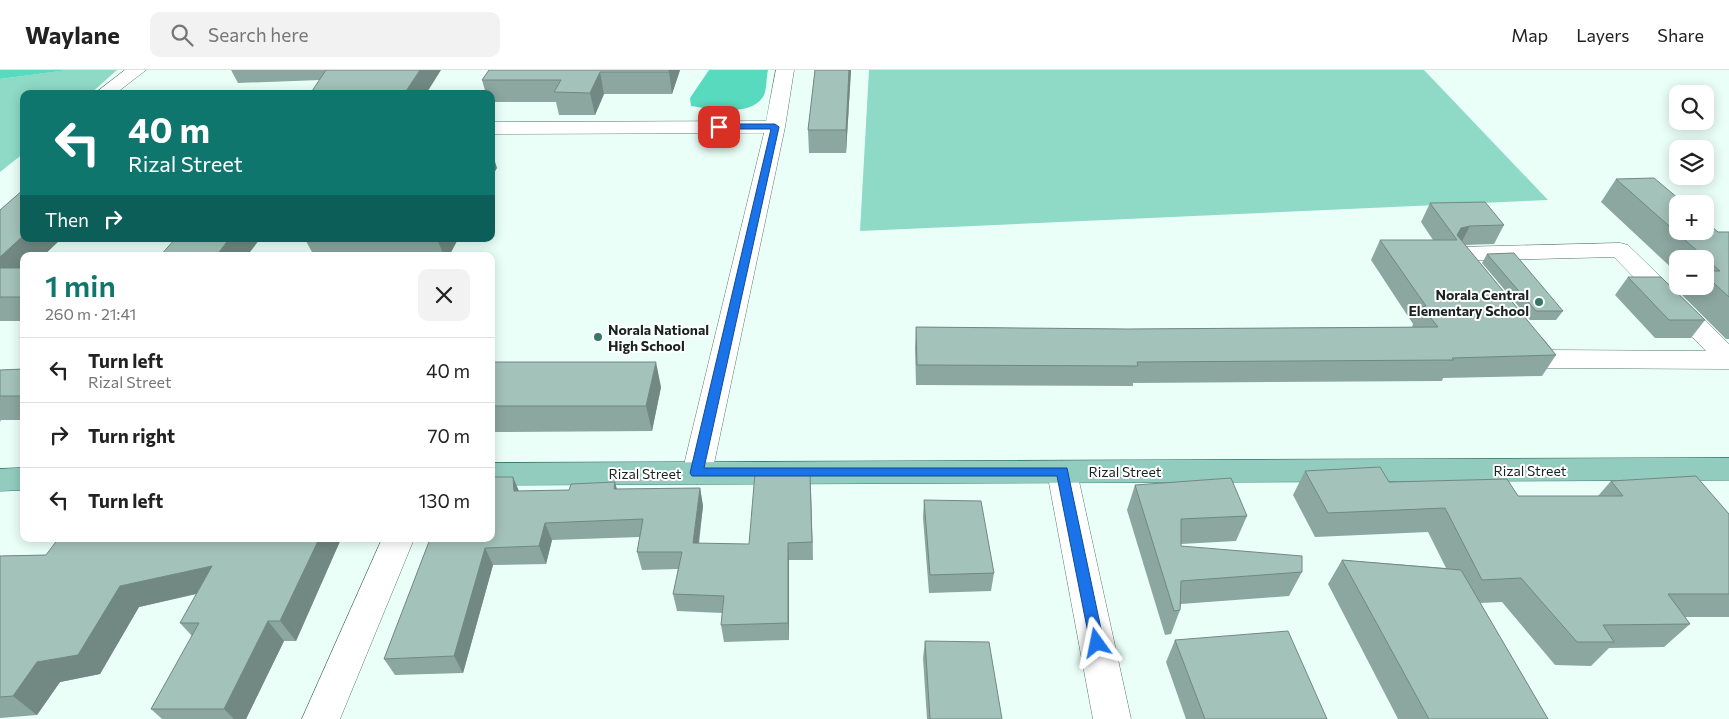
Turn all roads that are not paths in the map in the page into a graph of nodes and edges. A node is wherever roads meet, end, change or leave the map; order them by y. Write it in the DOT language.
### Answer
graph roads {
  1 [pos="137,70"];
  2 [pos="785,70"];
  3 [pos="109,90"];
  4 [pos="775,127"];
  5 [pos="495,128"];
  6 [pos="1478,276"];
  7 [pos="1515,322"];
  8 [pos="1729,359"];
  9 [pos="1686,469"];
  10 [pos="1729,469"];
  11 [pos="1062,472"];
  12 [pos="697,473"];
  13 [pos="495,474"];
  14 [pos="20,479"];
  15 [pos="0,480"];
  16 [pos="1712,500"];
  17 [pos="397,542"];
  18 [pos="321,719"];
  19 [pos="1112,719"];
  1 -- 3 [label="street"];
  2 -- 4 [label="street"];
  4 -- 5 [label="street"];
  4 -- 12 [label="street"];
  6 -- 8 [label="street"];
  7 -- 8 [label="street"];
  9 -- 10 [label="main road, Rizal Street"];
  9 -- 11 [label="main road, Rizal Street"];
  9 -- 16 [label="street"];
  11 -- 12 [label="main road, Rizal Street"];
  11 -- 19 [label="street"];
  12 -- 13 [label="main road, Rizal Street"];
  14 -- 15 [label="main road"];
  17 -- 18 [label="street"];
}
